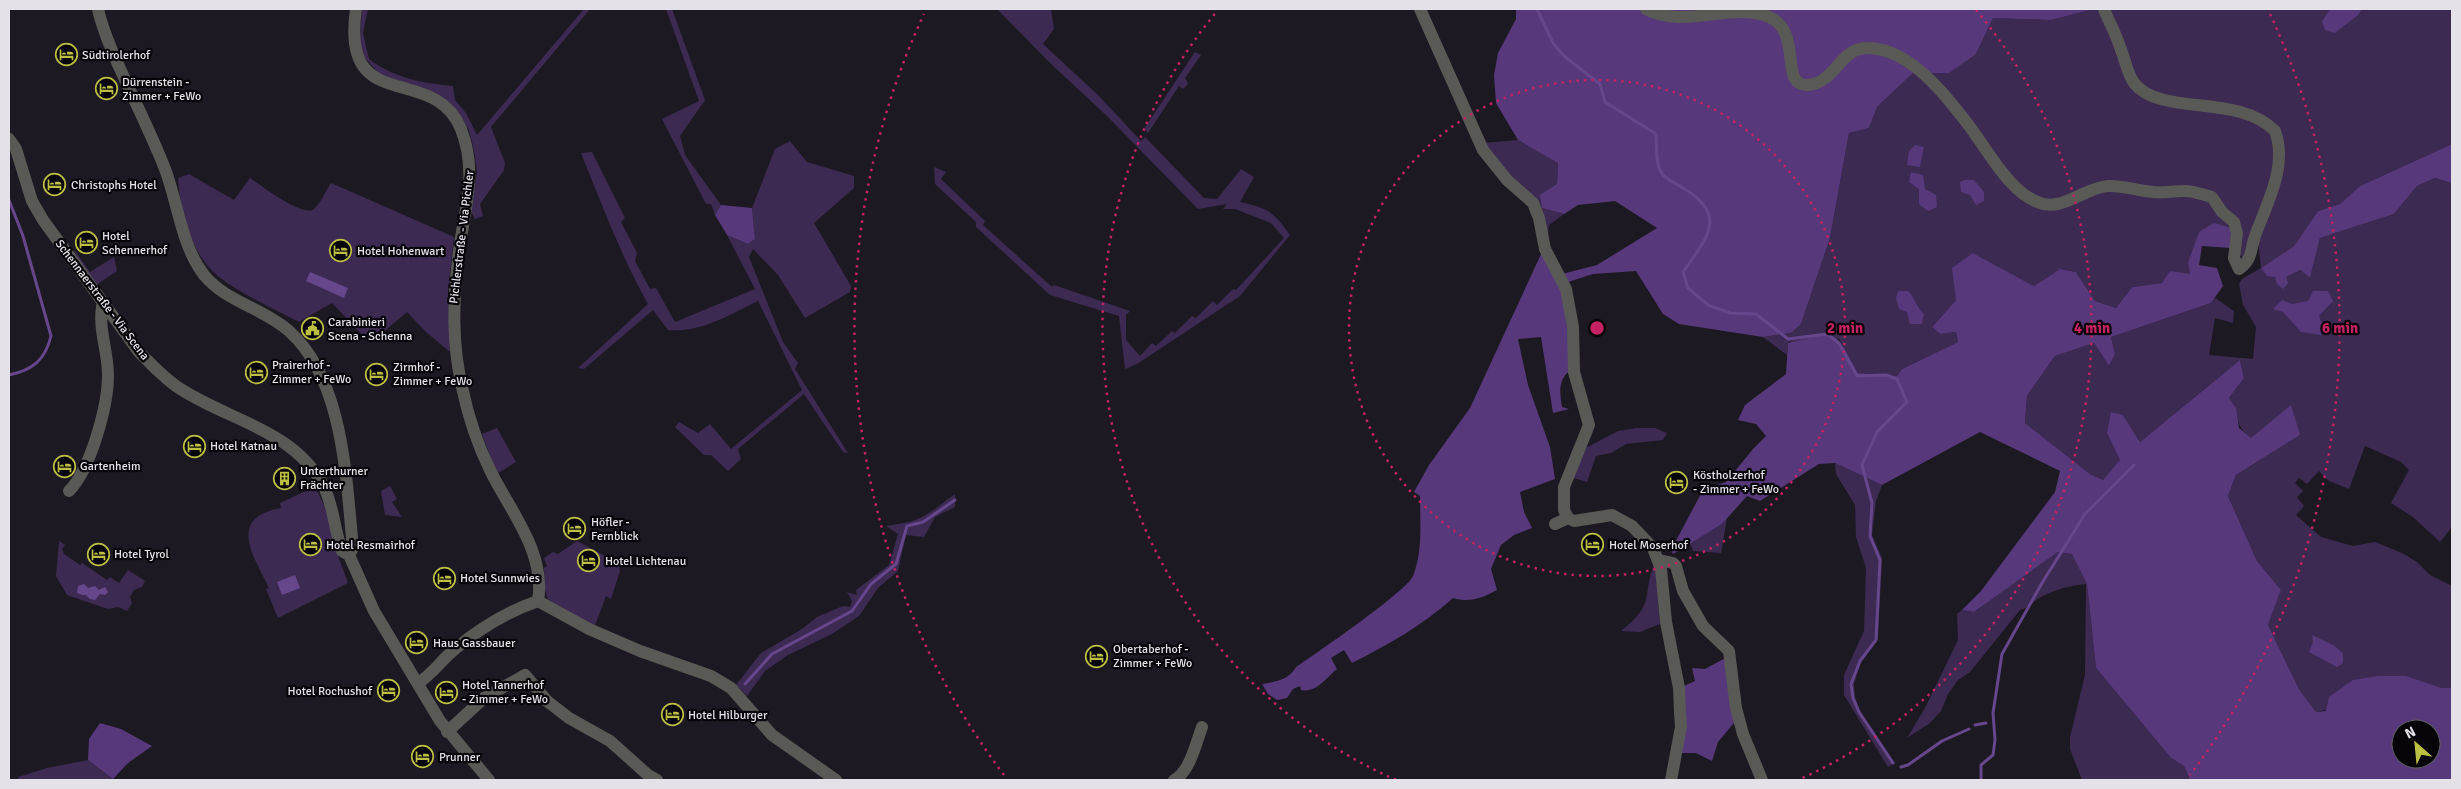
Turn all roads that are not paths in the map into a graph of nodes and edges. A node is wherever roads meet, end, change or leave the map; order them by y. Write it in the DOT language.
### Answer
graph roads {
  1 [pos="98,9"];
  2 [pos="356,9"];
  3 [pos="1420,9"];
  4 [pos="1646,9"];
  5 [pos="2104,9"];
  6 [pos="9,139"];
  7 [pos="103,302"];
  8 [pos="70,491"];
  9 [pos="1568,518"];
  10 [pos="1555,524"];
  11 [pos="348,554"];
  12 [pos="1659,560"];
  13 [pos="538,601"];
  14 [pos="418,683"];
  15 [pos="1202,727"];
  16 [pos="447,732"];
  17 [pos="489,780"];
  18 [pos="657,780"];
  19 [pos="836,780"];
  20 [pos="1174,780"];
  21 [pos="1671,780"];
  22 [pos="1762,780"];
  1 -- 11 [label="street"];
  2 -- 13 [label="street, Pichlerstraße - Via Pichler"];
  3 -- 9 [label="street"];
  4 -- 5 [label="street"];
  6 -- 7 [label="street, Schennaerstraße - Via Scena"];
  7 -- 8 [label="street"];
  7 -- 11 [label="street, Schennaerstraße - Via Scena"];
  9 -- 10 [label="street"];
  9 -- 12 [label="street"];
  11 -- 14 [label="street, Schennaerstraße - Via Scena"];
  12 -- 21 [label="street"];
  12 -- 22 [label="street"];
  13 -- 14 [label="street"];
  13 -- 19 [label="street"];
  14 -- 16 [label="street, Schennaerstraße - Via Scena"];
  15 -- 20 [label="street"];
  16 -- 17 [label="street, Schennaerstraße - Via Scena"];
  16 -- 18 [label="street"];
}
